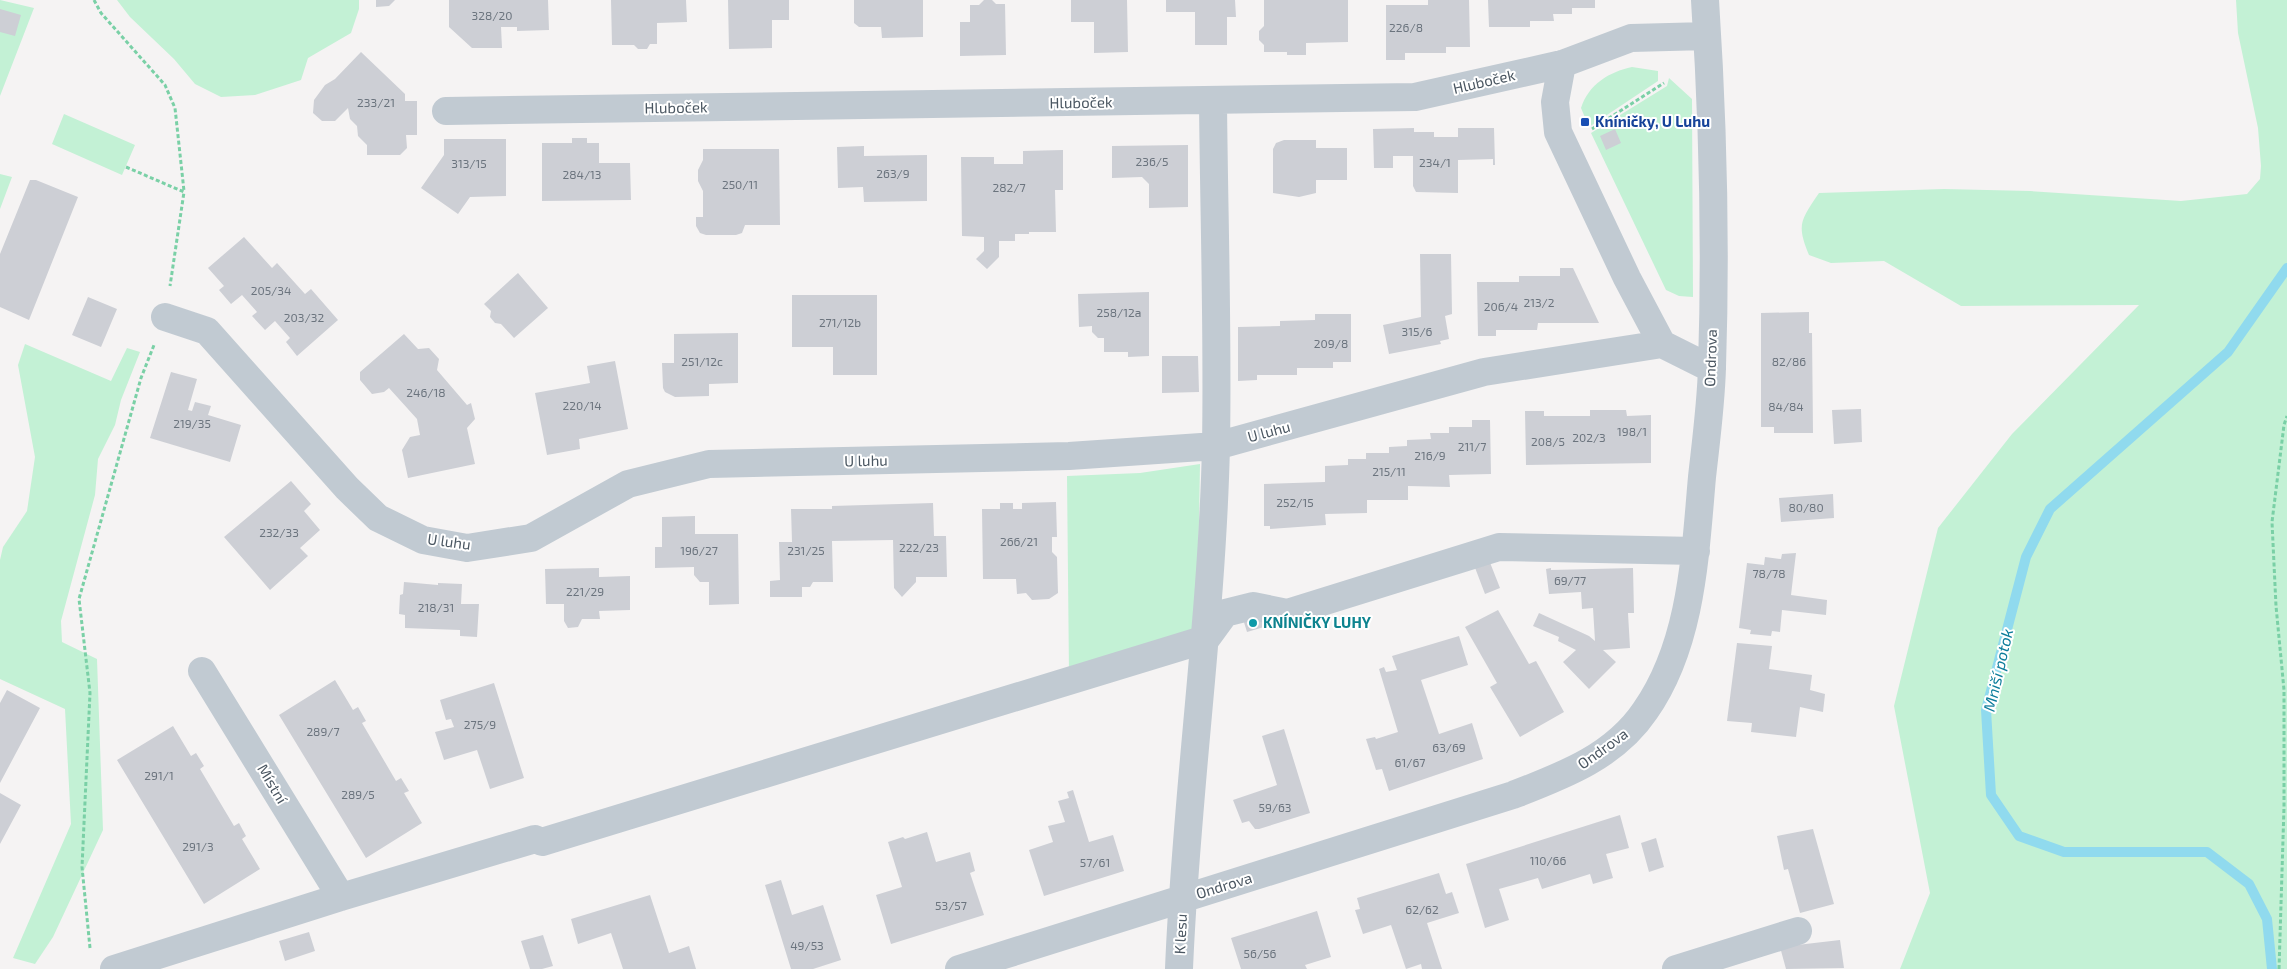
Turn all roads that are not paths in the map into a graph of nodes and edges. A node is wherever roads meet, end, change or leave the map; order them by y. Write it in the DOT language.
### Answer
graph roads {
  1 [pos="1705,0"];
  2 [pos="1707,36"];
  3 [pos="1562,64"];
  4 [pos="1213,101"];
  5 [pos="446,112"];
  6 [pos="165,317"];
  7 [pos="1662,344"];
  8 [pos="1712,368"];
  9 [pos="1216,446"];
  10 [pos="1696,551"];
  11 [pos="1206,638"];
  12 [pos="202,671"];
  13 [pos="341,897"];
  14 [pos="1182,899"];
  15 [pos="1798,931"];
  16 [pos="114,969"];
  17 [pos="960,969"];
  18 [pos="1179,969"];
  19 [pos="1676,969"];
  1 -- 2 [label="street, Ondrova"];
  2 -- 3 [label="street, Hluboček"];
  2 -- 8 [label="street, Ondrova"];
  3 -- 4 [label="street, Hluboček"];
  3 -- 7 [label="street"];
  4 -- 5 [label="street, Hluboček"];
  4 -- 9 [label="street, K lesu"];
  6 -- 9 [label="street, U luhu"];
  7 -- 8 [label="street"];
  7 -- 9 [label="street, U luhu"];
  8 -- 10 [label="street, Ondrova"];
  9 -- 11 [label="street, K lesu"];
  10 -- 11 [label="street"];
  10 -- 14 [label="street, Ondrova"];
  11 -- 13 [label="street"];
  11 -- 14 [label="street, K lesu"];
  12 -- 13 [label="street, Místní"];
  13 -- 16 [label="street"];
  14 -- 17 [label="street, Ondrova"];
  14 -- 18 [label="street, K lesu"];
  15 -- 19 [label="street"];
}
